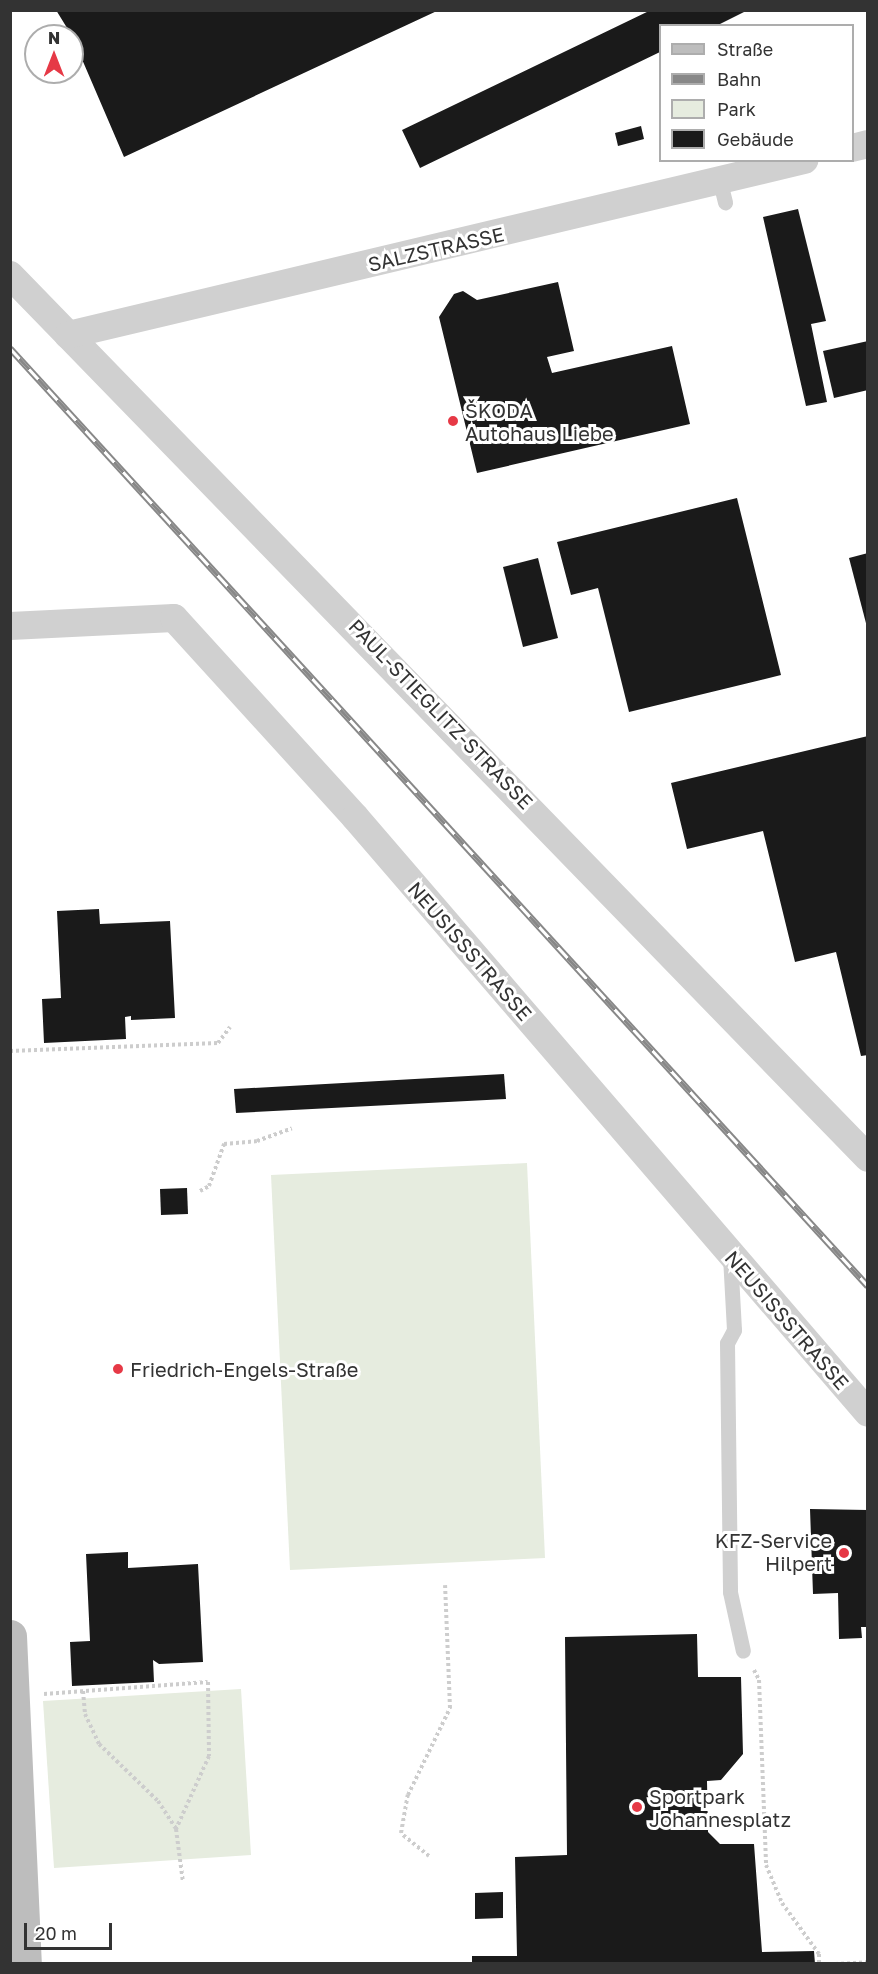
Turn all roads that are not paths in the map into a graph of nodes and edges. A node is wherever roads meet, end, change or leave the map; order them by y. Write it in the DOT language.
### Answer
graph roads {
  1 [pos="799,162"];
  2 [pos="10,275"];
  3 [pos="68,335"];
  4 [pos="10,626"];
  5 [pos="867,1158"];
  6 [pos="730,1253"];
  7 [pos="867,1413"];
  8 [pos="10,1636"];
  9 [pos="743,1651"];
  10 [pos="25,1964"];
  1 -- 3 [label="street, SALZSTRASSE"];
  2 -- 3 [label="street, PAUL-STIEGLITZ-STRASSE"];
  3 -- 5 [label="street, PAUL-STIEGLITZ-STRASSE"];
  4 -- 6 [label="street, NEUSISSSTRASSE"];
  6 -- 7 [label="street, NEUSISSSTRASSE"];
  6 -- 9 [label="lane"];
  8 -- 10 [label="street"];
}
